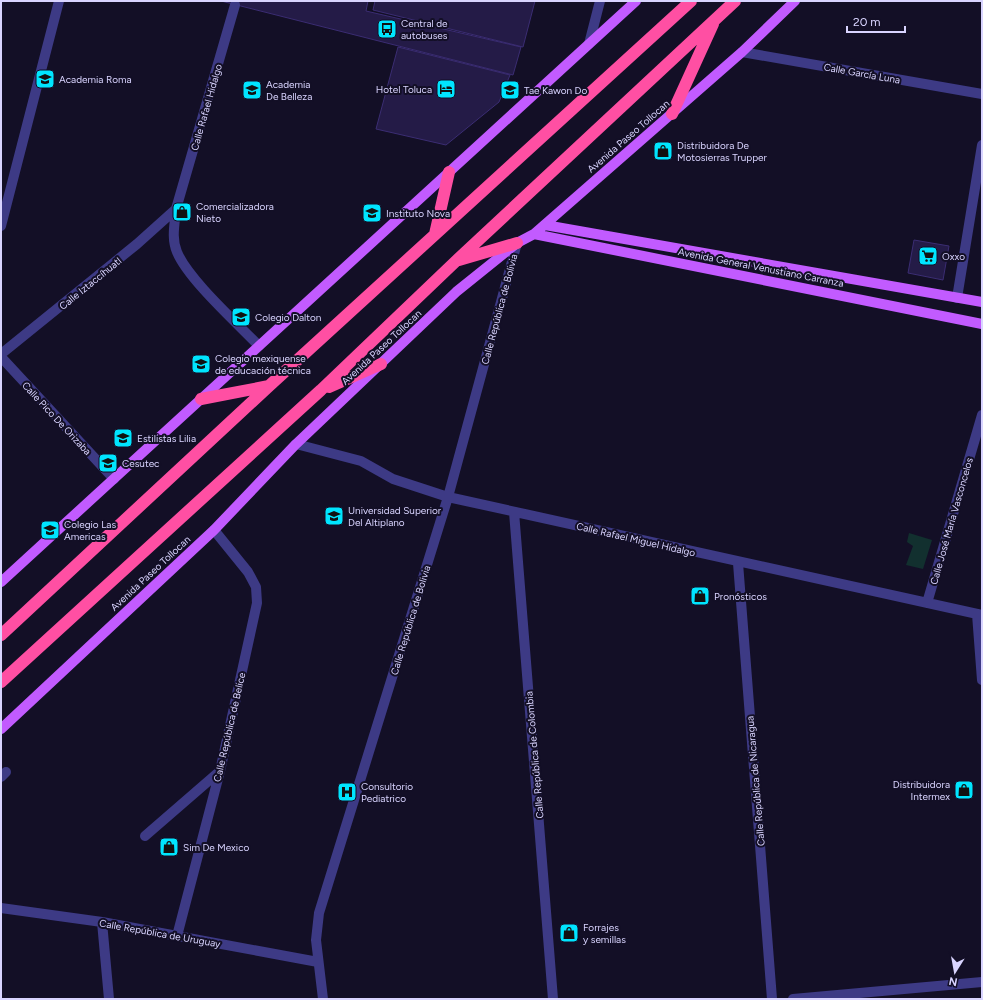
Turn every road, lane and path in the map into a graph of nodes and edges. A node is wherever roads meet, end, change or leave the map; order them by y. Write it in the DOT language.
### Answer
graph roads {
  1 [pos="59,1"];
  2 [pos="600,1"];
  3 [pos="636,1"];
  4 [pos="691,1"];
  5 [pos="735,1"];
  6 [pos="795,1"];
  7 [pos="235,5"];
  8 [pos="716,18"];
  9 [pos="589,44"];
  10 [pos="742,52"];
  11 [pos="982,94"];
  12 [pos="672,114"];
  13 [pos="982,145"];
  14 [pos="449,172"];
  15 [pos="176,209"];
  16 [pos="545,225"];
  17 [pos="1,226"];
  18 [pos="435,234"];
  19 [pos="534,234"];
  20 [pos="517,242"];
  21 [pos="456,261"];
  22 [pos="957,298"];
  23 [pos="982,302"];
  24 [pos="982,324"];
  25 [pos="259,346"];
  26 [pos="1,355"];
  27 [pos="381,364"];
  28 [pos="269,386"];
  29 [pos="321,390"];
  30 [pos="201,399"];
  31 [pos="982,415"];
  32 [pos="296,444"];
  33 [pos="114,479"];
  34 [pos="448,497"];
  35 [pos="514,512"];
  36 [pos="214,530"];
  37 [pos="738,563"];
  38 [pos="1,582"];
  39 [pos="927,603"];
  40 [pos="980,615"];
  41 [pos="1,635"];
  42 [pos="982,680"];
  43 [pos="1,682"];
  44 [pos="1,729"];
  45 [pos="220,771"];
  46 [pos="145,836"];
  47 [pos="1,908"];
  48 [pos="102,922"];
  49 [pos="177,936"];
  50 [pos="318,962"];
  51 [pos="982,982"];
  52 [pos="109,999"];
  53 [pos="323,999"];
  54 [pos="554,999"];
  55 [pos="772,999"];
  56 [pos="793,999"];
  1 -- 17 [label="street"];
  2 -- 9 [label="street"];
  3 -- 9 [label="main road"];
  4 -- 18 [label="highway"];
  5 -- 8 [label="highway, Avenida Paseo Tollocan"];
  6 -- 10 [label="main road, Avenida Paseo Tollocan"];
  7 -- 15 [label="street, Calle Rafael Hidalgo"];
  8 -- 12 [label="highway"];
  8 -- 21 [label="highway, Avenida Paseo Tollocan"];
  9 -- 14 [label="main road"];
  10 -- 11 [label="street, Calle García Luna"];
  10 -- 12 [label="main road, Avenida Paseo Tollocan"];
  12 -- 16 [label="main road, Avenida Paseo Tollocan"];
  13 -- 22 [label="street"];
  14 -- 18 [label="highway"];
  14 -- 25 [label="main road"];
  15 -- 25 [label="street"];
  15 -- 26 [label="street, Calle Iztaccíhuatl"];
  16 -- 19 [label="main road, Avenida Paseo Tollocan"];
  16 -- 22 [label="main road, Avenida General Venustiano Carranza"];
  18 -- 28 [label="highway"];
  19 -- 20 [label="main road, Avenida Paseo Tollocan"];
  19 -- 24 [label="main road, Avenida General Venustiano Carranza"];
  20 -- 21 [label="highway"];
  20 -- 27 [label="main road, Avenida Paseo Tollocan"];
  20 -- 34 [label="street, Calle República de Bolivia"];
  21 -- 29 [label="highway, Avenida Paseo Tollocan"];
  22 -- 23 [label="main road, Avenida General Venustiano Carranza"];
  25 -- 30 [label="main road"];
  26 -- 33 [label="street, Calle Pico De Orizaba"];
  27 -- 29 [label="highway"];
  27 -- 32 [label="main road, Avenida Paseo Tollocan"];
  28 -- 30 [label="highway"];
  28 -- 41 [label="highway"];
  29 -- 43 [label="highway, Avenida Paseo Tollocan"];
  30 -- 33 [label="main road"];
  31 -- 39 [label="street, Calle José María Vasconcelos"];
  32 -- 34 [label="street, Calle Rafael Miguel Hidalgo"];
  32 -- 36 [label="main road, Avenida Paseo Tollocan"];
  33 -- 38 [label="main road"];
  34 -- 35 [label="street, Calle Rafael Miguel Hidalgo"];
  34 -- 50 [label="street, Calle República de Bolivia"];
  35 -- 37 [label="street, Calle Rafael Miguel Hidalgo"];
  35 -- 54 [label="street, Calle República de Colombia"];
  36 -- 44 [label="main road, Avenida Paseo Tollocan"];
  36 -- 45 [label="street, Calle República de Belice"];
  37 -- 39 [label="street, Calle Rafael Miguel Hidalgo"];
  37 -- 55 [label="street, Calle República de Nicaragua"];
  39 -- 40 [label="street, Calle Rafael Miguel Hidalgo"];
  40 -- 42 [label="street"];
  45 -- 46 [label="street"];
  45 -- 49 [label="street, Calle República de Belice"];
  47 -- 48 [label="street, Calle República de Uruguay"];
  48 -- 49 [label="street, Calle República de Uruguay"];
  48 -- 52 [label="street"];
  49 -- 50 [label="street, Calle República de Uruguay"];
  50 -- 53 [label="street, Calle República de Bolivia"];
  51 -- 56 [label="street"];
}
